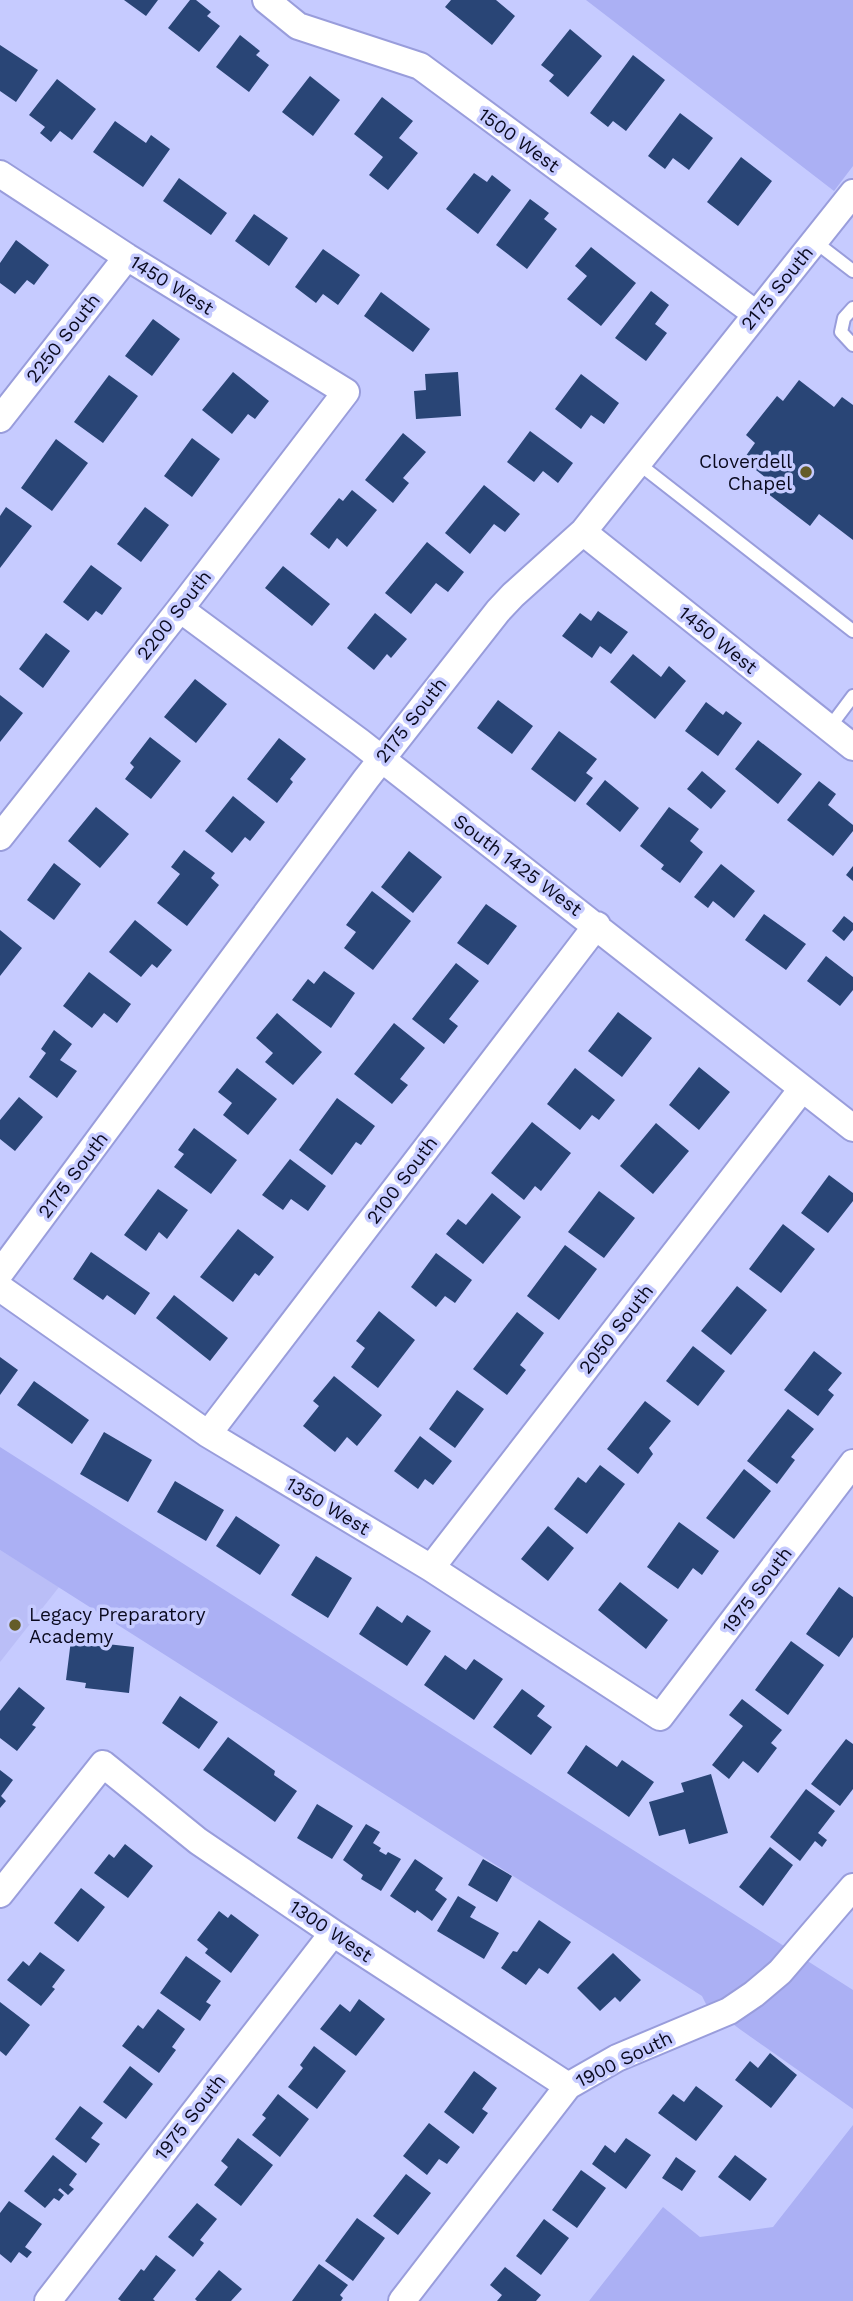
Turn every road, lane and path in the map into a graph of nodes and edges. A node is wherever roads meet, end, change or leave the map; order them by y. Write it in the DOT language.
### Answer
graph roads {
  1 [pos="266,0"];
  2 [pos="0,174"];
  3 [pos="853,193"];
  4 [pos="814,241"];
  5 [pos="127,257"];
  6 [pos="853,271"];
  7 [pos="853,308"];
  8 [pos="756,314"];
  9 [pos="853,345"];
  10 [pos="346,392"];
  11 [pos="0,419"];
  12 [pos="639,464"];
  13 [pos="583,532"];
  14 [pos="180,609"];
  15 [pos="853,631"];
  16 [pos="853,696"];
  17 [pos="829,728"];
  18 [pos="853,747"];
  19 [pos="380,760"];
  20 [pos="0,837"];
  21 [pos="597,925"];
  22 [pos="802,1089"];
  23 [pos="853,1128"];
  24 [pos="0,1273"];
  25 [pos="0,1288"];
  26 [pos="208,1434"];
  27 [pos="853,1464"];
  28 [pos="431,1568"];
  29 [pos="660,1717"];
  30 [pos="853,1887"];
  31 [pos="0,1894"];
  32 [pos="332,1933"];
  33 [pos="568,2086"];
  34 [pos="48,2301"];
  35 [pos="402,2301"];
  1 -- 8 [label="street, 1500 West"];
  2 -- 5 [label="street, 1450 West"];
  3 -- 4 [label="street, 2175 South"];
  4 -- 6 [label="lane"];
  4 -- 8 [label="street, 2175 South"];
  5 -- 10 [label="street, 1450 West"];
  5 -- 11 [label="street, 2250 South"];
  7 -- 9 [label="lane"];
  8 -- 12 [label="street, 2175 South"];
  10 -- 14 [label="street, 2200 South"];
  12 -- 13 [label="street, 2175 South"];
  12 -- 15 [label="lane"];
  13 -- 17 [label="street, 1450 West"];
  13 -- 19 [label="street, 2175 South"];
  14 -- 19 [label="street, South 1425 West"];
  14 -- 20 [label="street, 2200 South"];
  16 -- 17 [label="lane"];
  17 -- 18 [label="street, 1450 West"];
  19 -- 21 [label="street, South 1425 West"];
  19 -- 24 [label="street, 2175 South"];
  21 -- 22 [label="street, South 1425 West"];
  21 -- 26 [label="street, 2100 South"];
  22 -- 23 [label="street, South 1425 West"];
  22 -- 28 [label="street, 2050 South"];
  25 -- 26 [label="street, 1350 West"];
  26 -- 28 [label="street, 1350 West"];
  27 -- 29 [label="street, 1975 South"];
  28 -- 29 [label="street, 1350 West"];
  30 -- 33 [label="street, 1900 South"];
  31 -- 32 [label="street, 1300 West"];
  32 -- 33 [label="street, 1300 West"];
  32 -- 34 [label="street, 1975 South"];
  33 -- 35 [label="street, 1900 South"];
}
